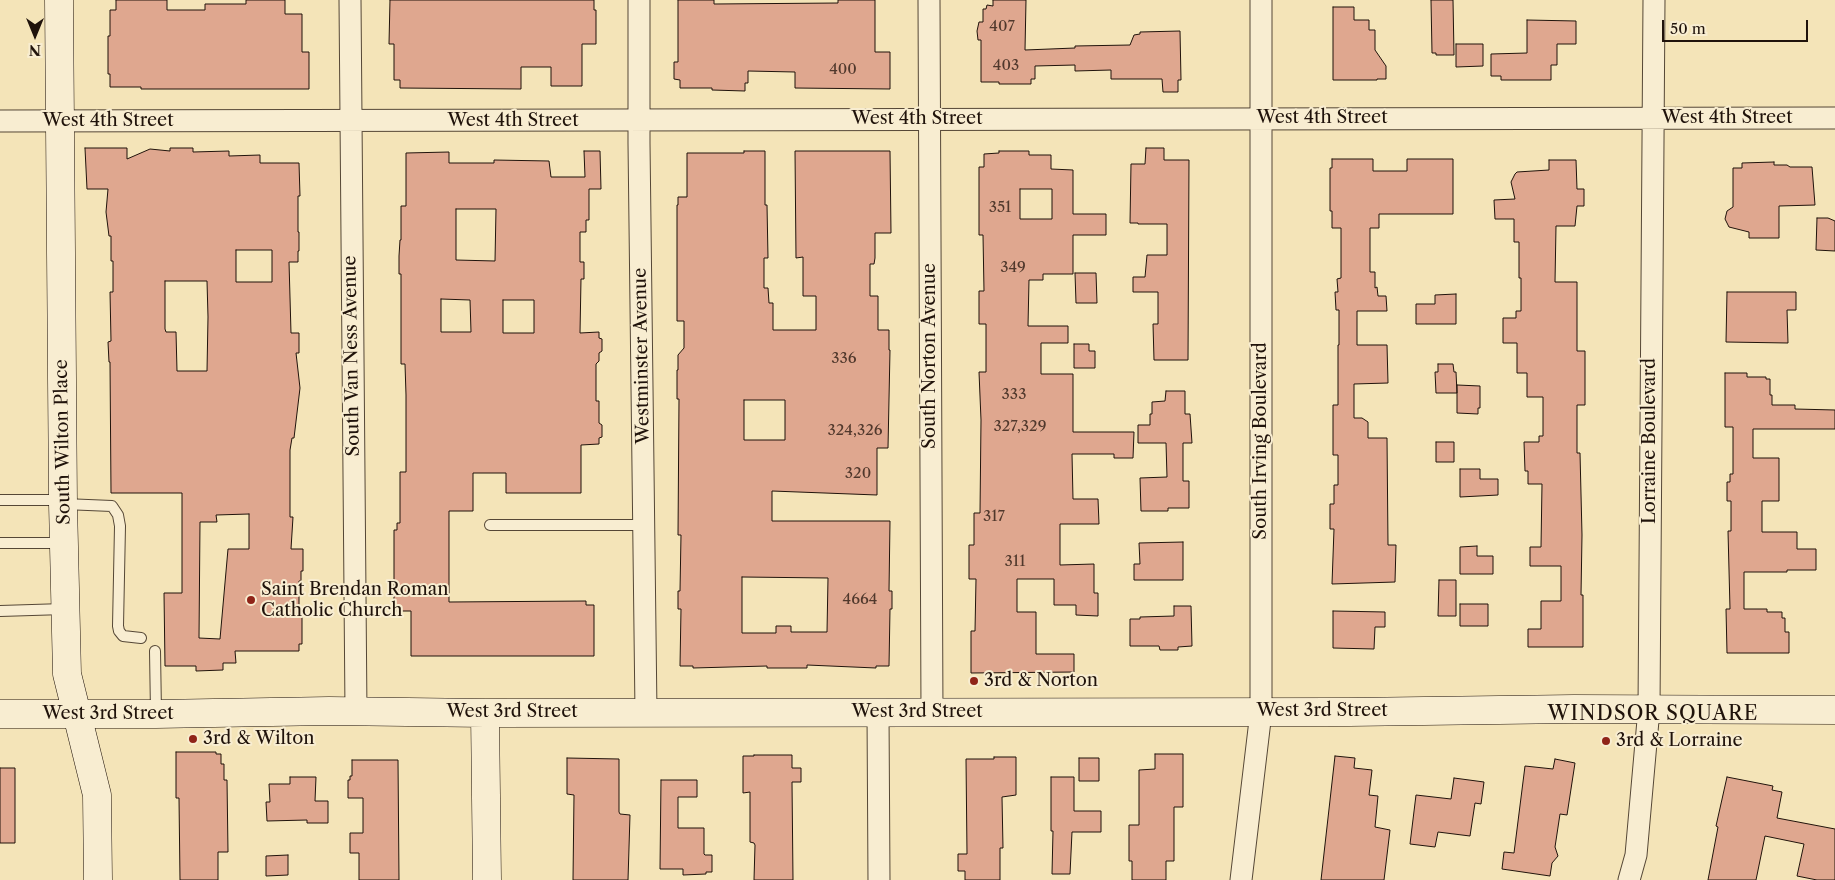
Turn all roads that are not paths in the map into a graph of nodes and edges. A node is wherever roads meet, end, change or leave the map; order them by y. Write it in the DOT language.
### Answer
graph roads {
  1 [pos="59,0"];
  2 [pos="350,0"];
  3 [pos="639,0"];
  4 [pos="929,0"];
  5 [pos="1261,0"];
  6 [pos="1654,0"];
  7 [pos="1261,118"];
  8 [pos="1835,118"];
  9 [pos="639,119"];
  10 [pos="1654,119"];
  11 [pos="930,120"];
  12 [pos="0,121"];
  13 [pos="59,121"];
  14 [pos="350,121"];
  15 [pos="0,500"];
  16 [pos="63,502"];
  17 [pos="490,525"];
  18 [pos="644,525"];
  19 [pos="0,543"];
  20 [pos="64,543"];
  21 [pos="65,609"];
  22 [pos="0,610"];
  23 [pos="141,638"];
  24 [pos="155,651"];
  25 [pos="1649,709"];
  26 [pos="1835,710"];
  27 [pos="356,712"];
  28 [pos="646,712"];
  29 [pos="878,712"];
  30 [pos="932,712"];
  31 [pos="1261,712"];
  32 [pos="485,713"];
  33 [pos="0,714"];
  34 [pos="78,714"];
  35 [pos="156,714"];
  36 [pos="98,880"];
  37 [pos="487,880"];
  38 [pos="878,880"];
  39 [pos="1240,880"];
  40 [pos="1629,880"];
  1 -- 13 [label="main road, South Wilton Place"];
  2 -- 14 [label="street, South Van Ness Avenue"];
  3 -- 9 [label="street, Westminster Avenue"];
  4 -- 11 [label="street, South Norton Avenue"];
  5 -- 7 [label="street, South Irving Boulevard"];
  6 -- 10 [label="street, Lorraine Boulevard"];
  7 -- 10 [label="street, West 4th Street"];
  7 -- 11 [label="street, West 4th Street"];
  7 -- 31 [label="street, South Irving Boulevard"];
  8 -- 10 [label="street, West 4th Street"];
  9 -- 11 [label="street, West 4th Street"];
  9 -- 14 [label="street, West 4th Street"];
  9 -- 18 [label="street, Westminster Avenue"];
  10 -- 25 [label="street, Lorraine Boulevard"];
  11 -- 30 [label="street, South Norton Avenue"];
  12 -- 13 [label="street, West 4th Street"];
  13 -- 14 [label="street, West 4th Street"];
  13 -- 16 [label="main road, South Wilton Place"];
  14 -- 27 [label="street, South Van Ness Avenue"];
  15 -- 16 [label="lane"];
  16 -- 20 [label="main road, South Wilton Place"];
  16 -- 23 [label="lane"];
  17 -- 18 [label="lane"];
  18 -- 28 [label="street, Westminster Avenue"];
  19 -- 20 [label="lane"];
  20 -- 21 [label="main road, South Wilton Place"];
  21 -- 22 [label="lane"];
  21 -- 34 [label="main road, South Wilton Place"];
  24 -- 35 [label="lane"];
  25 -- 26 [label="main road, West 3rd Street"];
  25 -- 31 [label="main road, West 3rd Street"];
  25 -- 40 [label="street, Lorraine Boulevard"];
  27 -- 32 [label="main road, West 3rd Street"];
  27 -- 35 [label="main road, West 3rd Street"];
  28 -- 29 [label="main road, West 3rd Street"];
  28 -- 32 [label="main road, West 3rd Street"];
  29 -- 30 [label="main road, West 3rd Street"];
  29 -- 38 [label="street"];
  30 -- 31 [label="main road, West 3rd Street"];
  31 -- 39 [label="street, South Irving Boulevard"];
  32 -- 37 [label="main road"];
  33 -- 34 [label="main road, West 3rd Street"];
  34 -- 35 [label="main road, West 3rd Street"];
  34 -- 36 [label="main road, South Wilton Place"];
}
